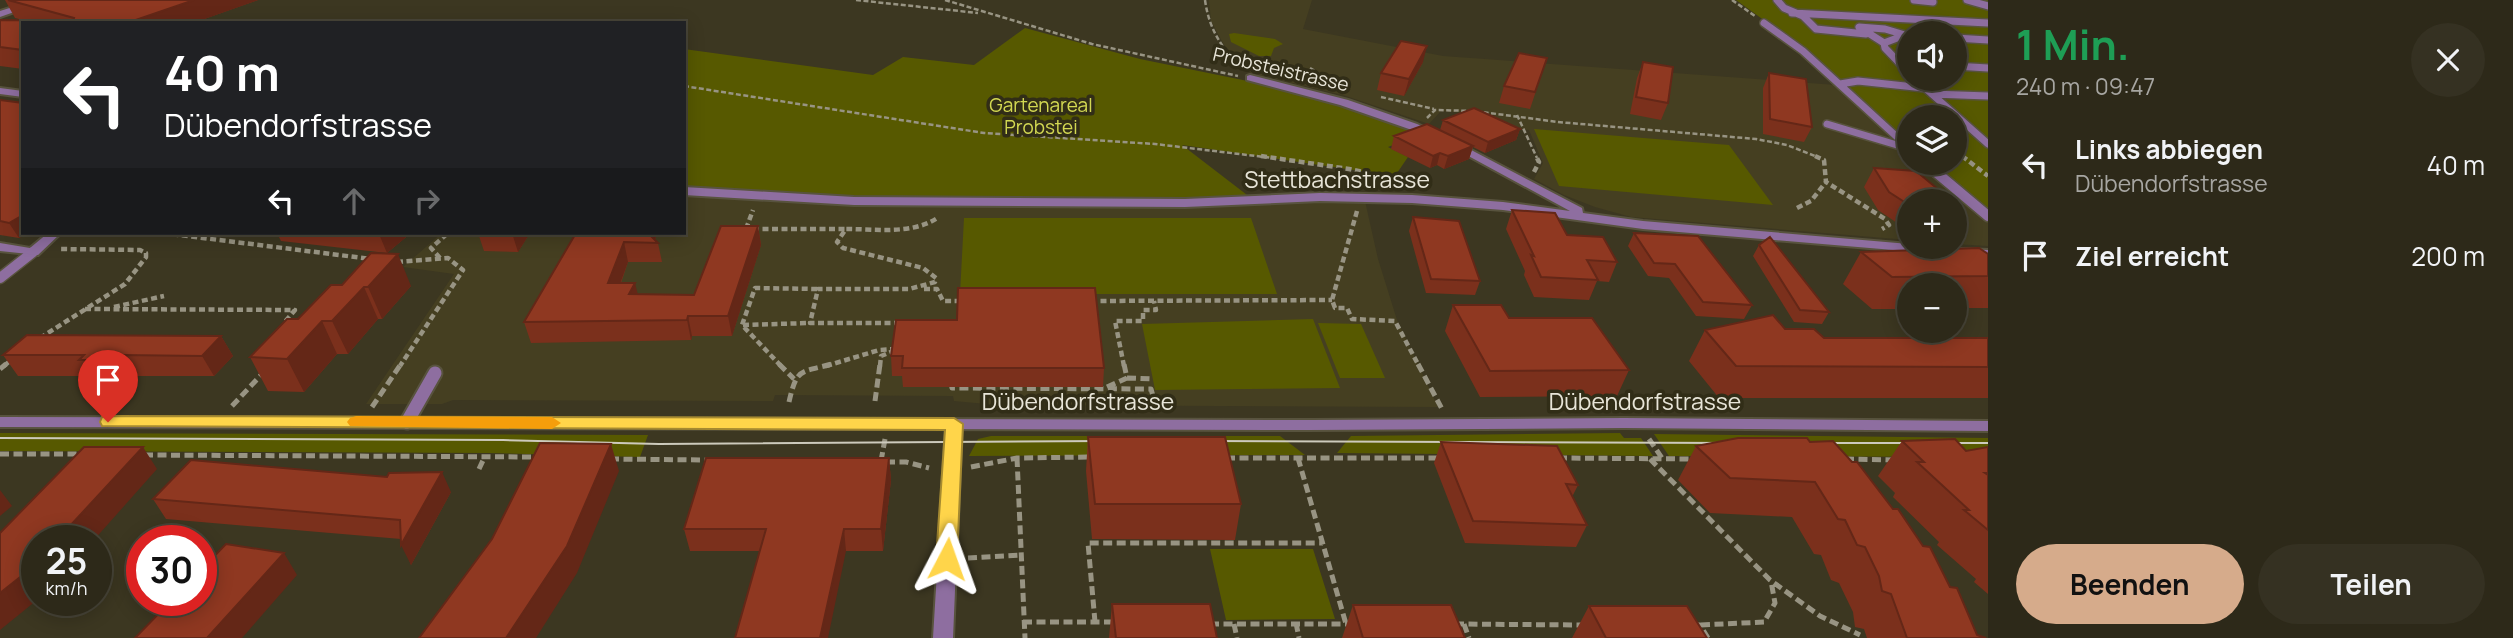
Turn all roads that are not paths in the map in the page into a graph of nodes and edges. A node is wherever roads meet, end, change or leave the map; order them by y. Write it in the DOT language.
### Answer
graph roads {
  1 [pos="44,0"];
  2 [pos="1777,0"];
  3 [pos="1914,0"];
  4 [pos="1967,0"];
  5 [pos="1933,2"];
  6 [pos="1988,6"];
  7 [pos="0,13"];
  8 [pos="1792,13"];
  9 [pos="1764,23"];
  10 [pos="1988,23"];
  11 [pos="1897,32"];
  12 [pos="1866,34"];
  13 [pos="1897,38"];
  14 [pos="1967,39"];
  15 [pos="1988,40"];
  16 [pos="1884,43"];
  17 [pos="1897,60"];
  18 [pos="1967,67"];
  19 [pos="1988,68"];
  20 [pos="1250,78"];
  21 [pos="1840,84"];
  22 [pos="1897,85"];
  23 [pos="0,91"];
  24 [pos="1928,91"];
  25 [pos="21,94"];
  26 [pos="1932,94"];
  27 [pos="1988,96"];
  28 [pos="1828,124"];
  29 [pos="1897,138"];
  30 [pos="1986,139"];
  31 [pos="1897,145"];
  32 [pos="1940,175"];
  33 [pos="686,191"];
  34 [pos="1988,215"];
  35 [pos="1592,217"];
  36 [pos="53,235"];
  37 [pos="0,247"];
  38 [pos="36,250"];
  39 [pos="1988,254"];
  40 [pos="0,278"];
  41 [pos="435,373"];
  42 [pos="0,422"];
  43 [pos="407,422"];
  44 [pos="954,424"];
  45 [pos="1988,426"];
  46 [pos="943,638"];
  1 -- 7 [label="street"];
  2 -- 8 [label="lane"];
  3 -- 5 [label="lane"];
  4 -- 6 [label="lane"];
  8 -- 10 [label="lane"];
  8 -- 12 [label="lane"];
  9 -- 21 [label="lane"];
  11 -- 12 [label="lane"];
  12 -- 16 [label="lane"];
  13 -- 16 [label="lane"];
  14 -- 15 [label="lane"];
  16 -- 17 [label="lane"];
  18 -- 19 [label="lane"];
  20 -- 35 [label="street, Probsteistrasse"];
  21 -- 22 [label="lane"];
  21 -- 29 [label="lane"];
  23 -- 25 [label="street"];
  24 -- 26 [label="lane"];
  26 -- 27 [label="lane"];
  26 -- 30 [label="lane"];
  28 -- 31 [label="lane"];
  32 -- 34 [label="lane"];
  33 -- 35 [label="street, Stettbachstrasse"];
  35 -- 39 [label="street, Stettbachstrasse"];
  36 -- 38 [label="street"];
  37 -- 38 [label="street"];
  38 -- 40 [label="lane"];
  41 -- 43 [label="lane"];
  42 -- 43 [label="street, Dübendorfstrasse"];
  43 -- 44 [label="street, Dübendorfstrasse"];
  44 -- 45 [label="street, Dübendorfstrasse"];
  44 -- 46 [label="street"];
}
